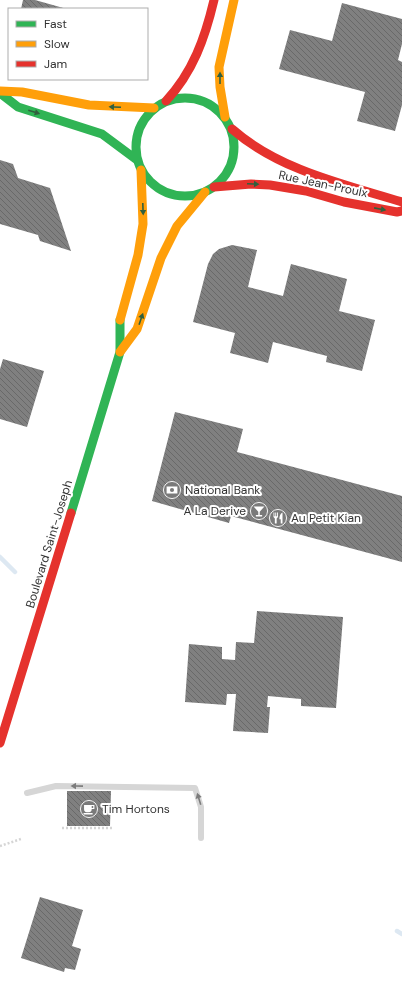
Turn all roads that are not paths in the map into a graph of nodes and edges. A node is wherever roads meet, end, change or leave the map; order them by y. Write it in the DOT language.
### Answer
graph roads {
  1 [pos="214,0"];
  2 [pos="234,0"];
  3 [pos="0,92"];
  4 [pos="166,101"];
  5 [pos="154,108"];
  6 [pos="225,117"];
  7 [pos="232,129"];
  8 [pos="137,160"];
  9 [pos="141,170"];
  10 [pos="214,187"];
  11 [pos="205,192"];
  12 [pos="402,202"];
  13 [pos="402,211"];
  14 [pos="120,352"];
  15 [pos="0,743"];
  16 [pos="27,793"];
  17 [pos="201,838"];
  1 -- 4 [label="main road"];
  6 -- 2 [label="main road, one-way"];
  5 -- 3 [label="main road, one-way"];
  3 -- 8 [label="main road, one-way"];
  4 -- 5 [label="main road"];
  4 -- 6 [label="main road"];
  5 -- 8 [label="main road"];
  6 -- 7 [label="main road"];
  7 -- 10 [label="main road"];
  7 -- 12 [label="main road, Rue Jean-Proulx"];
  8 -- 9 [label="main road"];
  9 -- 11 [label="main road"];
  9 -- 14 [label="main road, Boulevard Saint-Joseph, one-way"];
  10 -- 11 [label="main road"];
  10 -- 13 [label="main road, Rue Jean-Proulx, one-way"];
  14 -- 11 [label="main road, Boulevard Saint-Joseph, one-way"];
  14 -- 15 [label="main road, Boulevard Saint-Joseph"];
  17 -- 16 [label="lane, one-way"];
}
